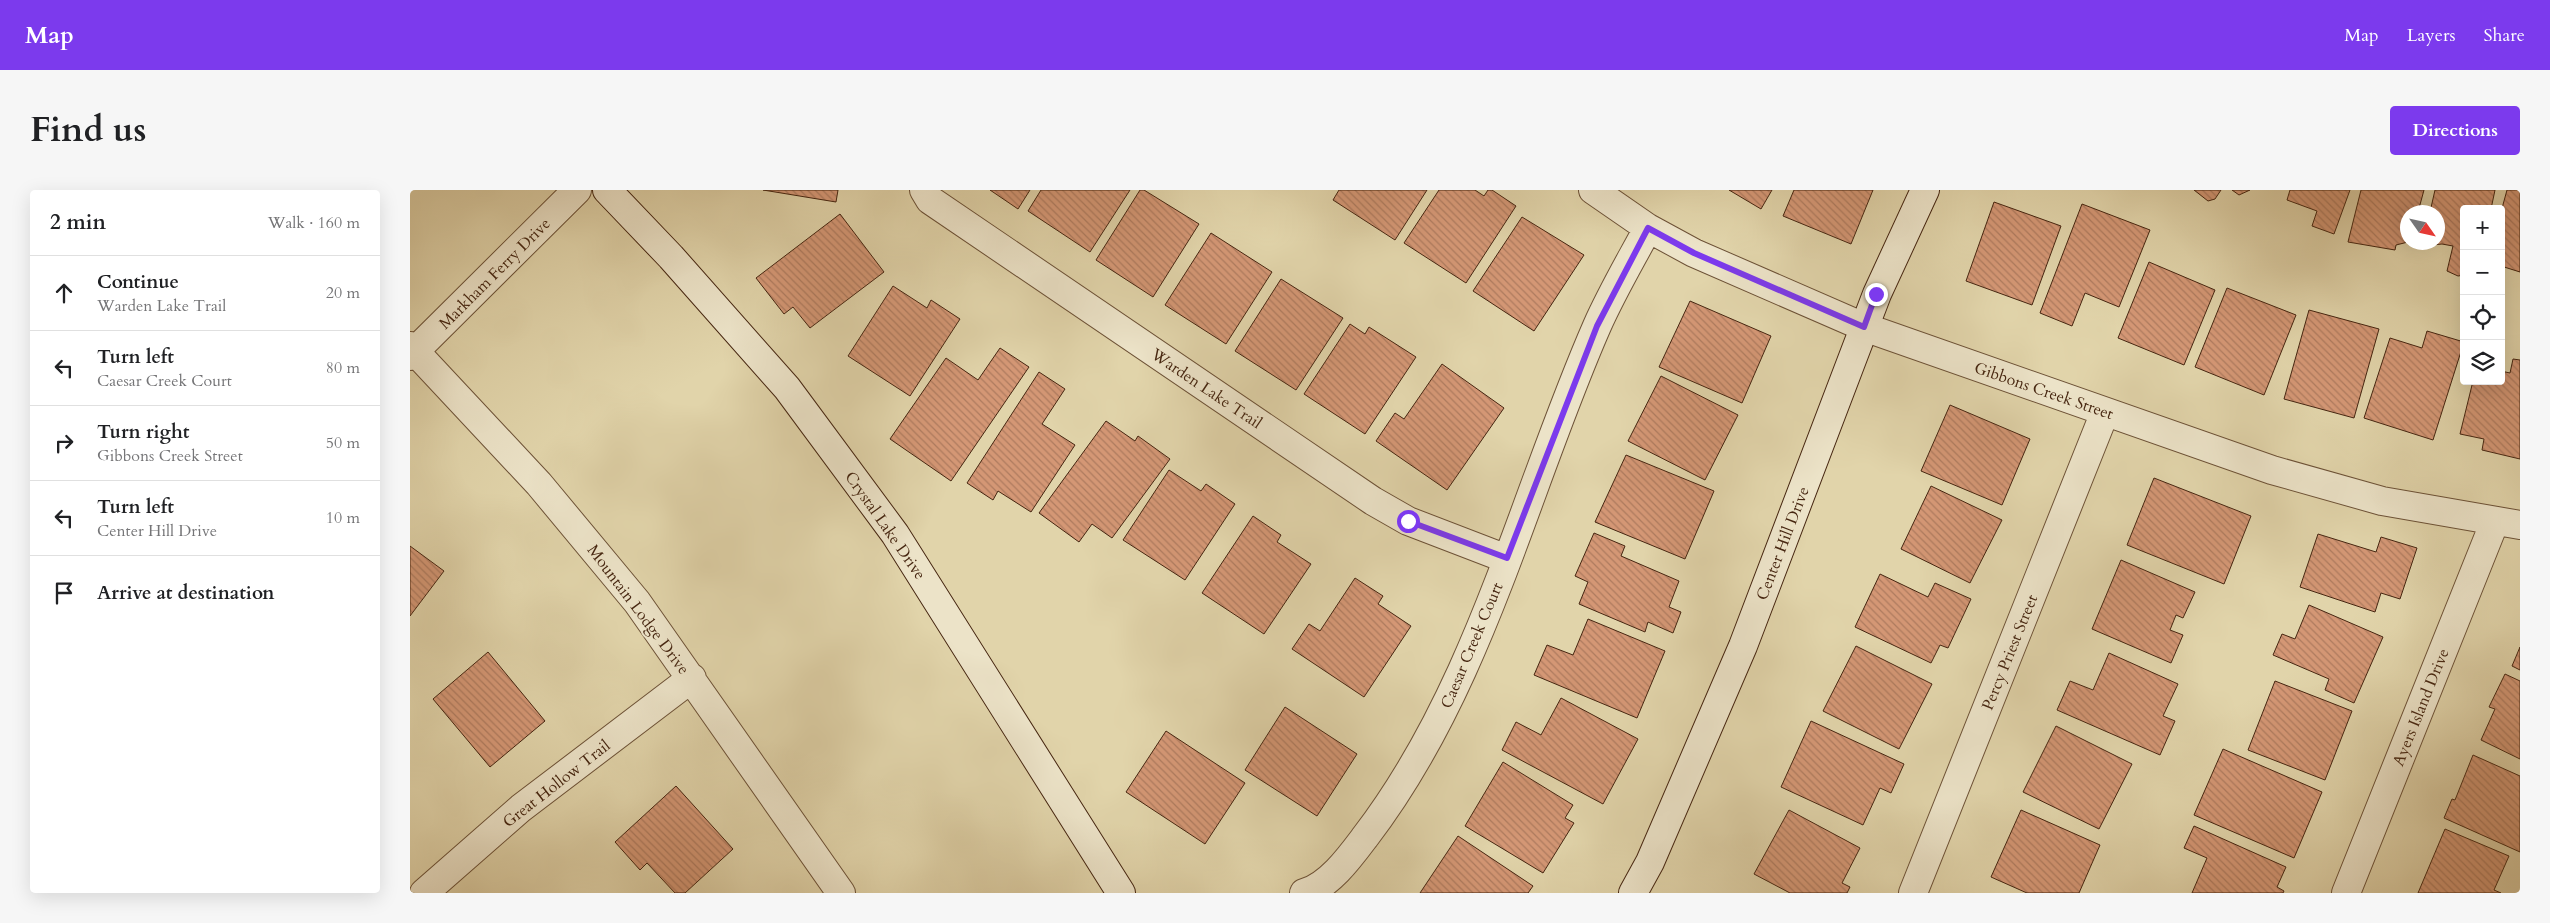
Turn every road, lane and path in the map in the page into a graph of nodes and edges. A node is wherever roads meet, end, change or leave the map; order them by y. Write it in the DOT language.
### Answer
graph roads {
  1 [pos="577,190"];
  2 [pos="607,190"];
  3 [pos="924,190"];
  4 [pos="1592,190"];
  5 [pos="1925,190"];
  6 [pos="1648,228"];
  7 [pos="1864,327"];
  8 [pos="412,351"];
  9 [pos="2105,412"];
  10 [pos="2508,523"];
  11 [pos="1507,558"];
  12 [pos="692,678"];
  13 [pos="424,893"];
  14 [pos="841,893"];
  15 [pos="1121,893"];
  16 [pos="1304,893"];
  17 [pos="1633,893"];
  18 [pos="1913,893"];
  19 [pos="2346,893"];
  1 -- 8 [label="street, Markham Ferry Drive"];
  2 -- 15 [label="street, Crystal Lake Drive"];
  3 -- 11 [label="street, Warden Lake Trail"];
  4 -- 6 [label="street, Gibbons Creek Street"];
  5 -- 7 [label="street, Center Hill Drive"];
  6 -- 7 [label="street, Gibbons Creek Street"];
  6 -- 11 [label="street, Caesar Creek Court"];
  7 -- 9 [label="street, Gibbons Creek Street"];
  7 -- 17 [label="street, Center Hill Drive"];
  8 -- 12 [label="street, Mountain Lodge Drive"];
  9 -- 10 [label="street, Gibbons Creek Street"];
  9 -- 18 [label="street, Percy Priest Street"];
  10 -- 19 [label="street, Ayers Island Drive"];
  11 -- 16 [label="street, Caesar Creek Court"];
  12 -- 13 [label="street, Great Hollow Trail"];
  12 -- 14 [label="street, Mountain Lodge Drive"];
}
